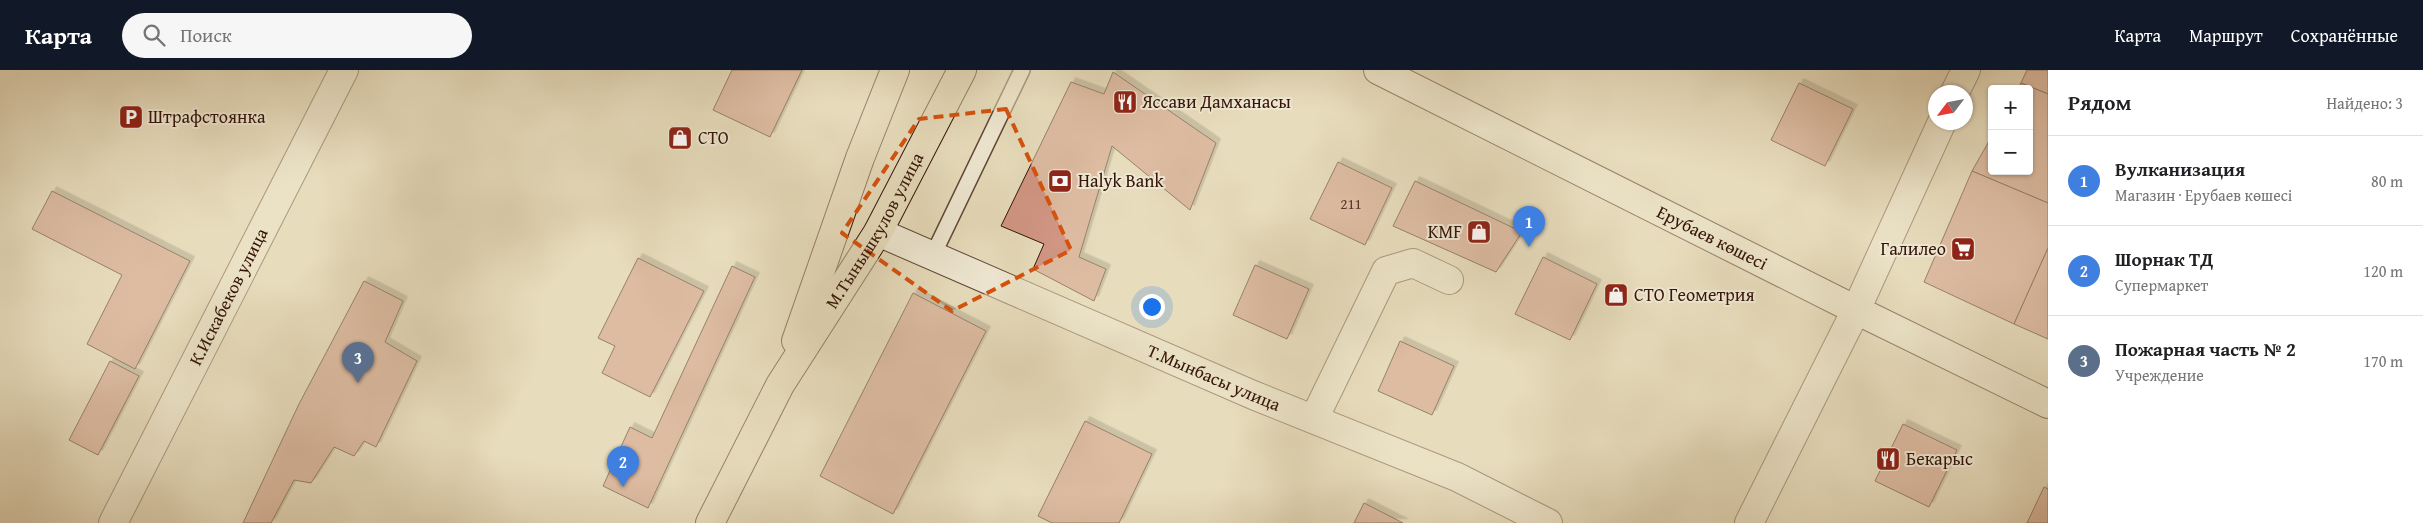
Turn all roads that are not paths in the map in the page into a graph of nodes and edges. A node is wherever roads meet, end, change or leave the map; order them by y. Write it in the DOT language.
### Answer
graph roads {
  1 [pos="344,70"];
  2 [pos="895,70"];
  3 [pos="962,70"];
  4 [pos="1022,70"];
  5 [pos="1378,70"];
  6 [pos="1966,70"];
  7 [pos="1958,85"];
  8 [pos="1938,130"];
  9 [pos="878,232"];
  10 [pos="932,255"];
  11 [pos="1449,280"];
  12 [pos="1856,310"];
  13 [pos="780,385"];
  14 [pos="2048,404"];
  15 [pos="1314,420"];
  16 [pos="113,523"];
  17 [pos="710,523"];
  18 [pos="1548,523"];
  19 [pos="1749,523"];
  1 -- 16 [label="street, К.Искабеков улица"];
  2 -- 13 [label="main road, М.Тынышкулов улица"];
  3 -- 9 [label="main road, М.Тынышкулов улица"];
  4 -- 10 [label="lane"];
  5 -- 12 [label="street, Ерубаев көшесі"];
  6 -- 7 [label="street"];
  8 -- 12 [label="street"];
  9 -- 10 [label="street, Т.Мынбасы улица"];
  9 -- 13 [label="main road, М.Тынышкулов улица"];
  10 -- 15 [label="street, Т.Мынбасы улица"];
  11 -- 15 [label="street"];
  12 -- 14 [label="street, Ерубаев көшесі"];
  12 -- 19 [label="street"];
  13 -- 17 [label="main road, М.Тынышкулов улица"];
  15 -- 18 [label="street, Т.Мынбасы улица"];
}
